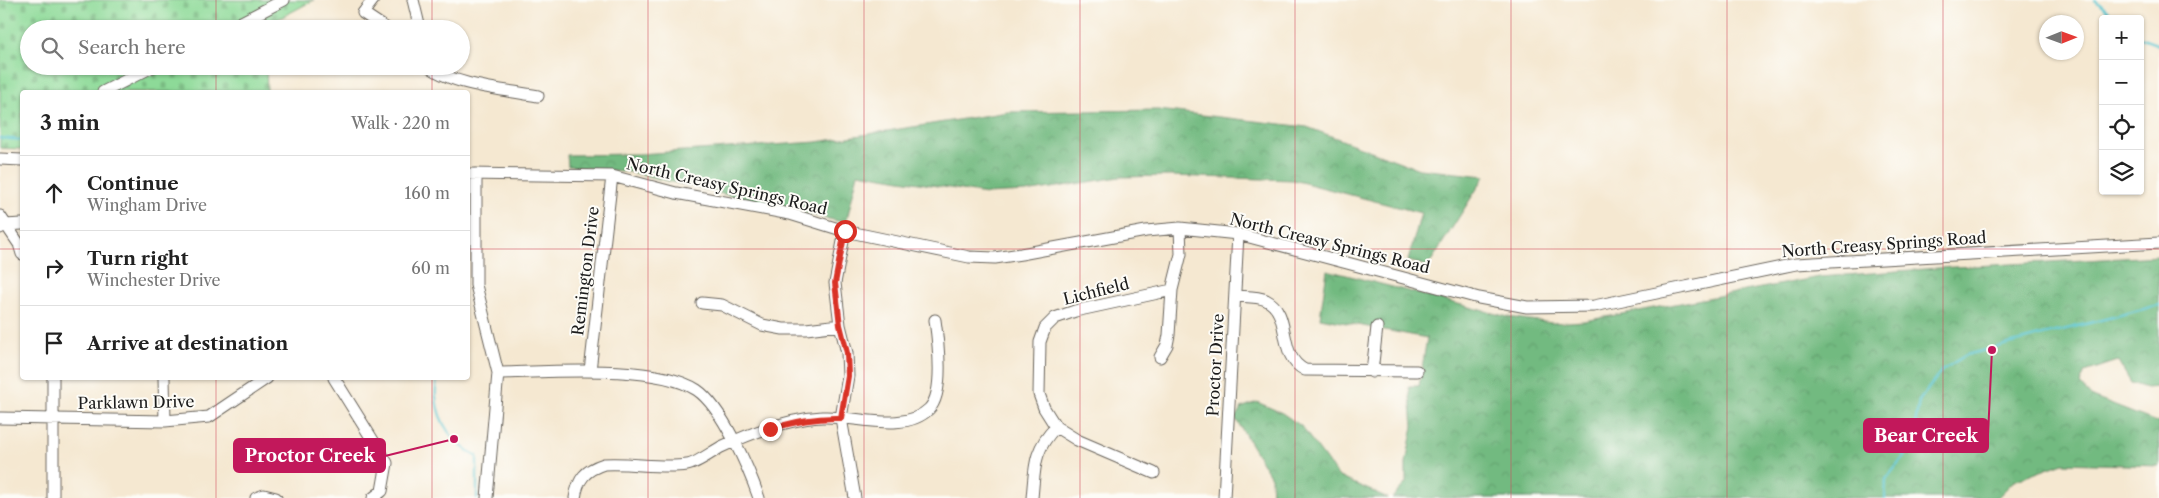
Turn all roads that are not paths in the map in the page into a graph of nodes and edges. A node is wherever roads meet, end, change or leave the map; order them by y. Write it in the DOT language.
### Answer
graph roads {
  1 [pos="284,0"];
  2 [pos="373,0"];
  3 [pos="413,0"];
  4 [pos="245,20"];
  5 [pos="374,20"];
  6 [pos="418,20"];
  7 [pos="136,75"];
  8 [pos="442,75"];
  9 [pos="107,90"];
  10 [pos="538,96"];
  11 [pos="0,159"];
  12 [pos="20,160"];
  13 [pos="472,174"];
  14 [pos="612,176"];
  15 [pos="2,223"];
  16 [pos="20,224"];
  17 [pos="1180,228"];
  18 [pos="845,231"];
  19 [pos="1238,234"];
  20 [pos="2159,243"];
  21 [pos="20,251"];
  22 [pos="1172,290"];
  23 [pos="1235,296"];
  24 [pos="702,303"];
  25 [pos="935,320"];
  26 [pos="840,325"];
  27 [pos="1378,327"];
  28 [pos="1160,357"];
  29 [pos="590,371"];
  30 [pos="1417,371"];
  31 [pos="1372,372"];
  32 [pos="498,373"];
  33 [pos="53,380"];
  34 [pos="164,380"];
  35 [pos="264,380"];
  36 [pos="335,380"];
  37 [pos="0,418"];
  38 [pos="841,418"];
  39 [pos="53,419"];
  40 [pos="166,421"];
  41 [pos="1056,427"];
  42 [pos="734,442"];
  43 [pos="1154,474"];
  44 [pos="53,498"];
  45 [pos="256,498"];
  46 [pos="276,498"];
  47 [pos="373,498"];
  48 [pos="487,498"];
  49 [pos="575,498"];
  50 [pos="759,498"];
  51 [pos="855,498"];
  52 [pos="1032,498"];
  53 [pos="1224,498"];
  1 -- 4 [label="street"];
  2 -- 5 [label="street"];
  3 -- 6 [label="street"];
  7 -- 9 [label="street"];
  8 -- 10 [label="street"];
  11 -- 12 [label="street"];
  13 -- 14 [label="street, North Creasy Springs Road"];
  13 -- 32 [label="street"];
  14 -- 18 [label="street, North Creasy Springs Road"];
  14 -- 29 [label="street, Remington Drive"];
  15 -- 16 [label="street"];
  15 -- 21 [label="street"];
  17 -- 18 [label="street, North Creasy Springs Road"];
  17 -- 19 [label="street, North Creasy Springs Road"];
  17 -- 22 [label="street"];
  18 -- 26 [label="street"];
  19 -- 20 [label="street, North Creasy Springs Road"];
  19 -- 23 [label="street, Proctor Drive"];
  22 -- 28 [label="street"];
  22 -- 41 [label="street, Lichfield"];
  23 -- 31 [label="street"];
  23 -- 53 [label="street, Proctor Drive"];
  24 -- 26 [label="street"];
  25 -- 38 [label="street"];
  26 -- 38 [label="street"];
  27 -- 31 [label="street"];
  29 -- 32 [label="street"];
  29 -- 42 [label="street"];
  30 -- 31 [label="street"];
  32 -- 48 [label="street"];
  33 -- 39 [label="street"];
  34 -- 40 [label="street"];
  35 -- 40 [label="street, Parklawn Drive"];
  36 -- 47 [label="street"];
  37 -- 39 [label="street, Parklawn Drive"];
  38 -- 42 [label="street"];
  38 -- 51 [label="street"];
  39 -- 40 [label="street, Parklawn Drive"];
  39 -- 44 [label="street"];
  41 -- 43 [label="street"];
  41 -- 52 [label="street"];
  42 -- 49 [label="street"];
  42 -- 50 [label="street"];
  45 -- 46 [label="street"];
}
